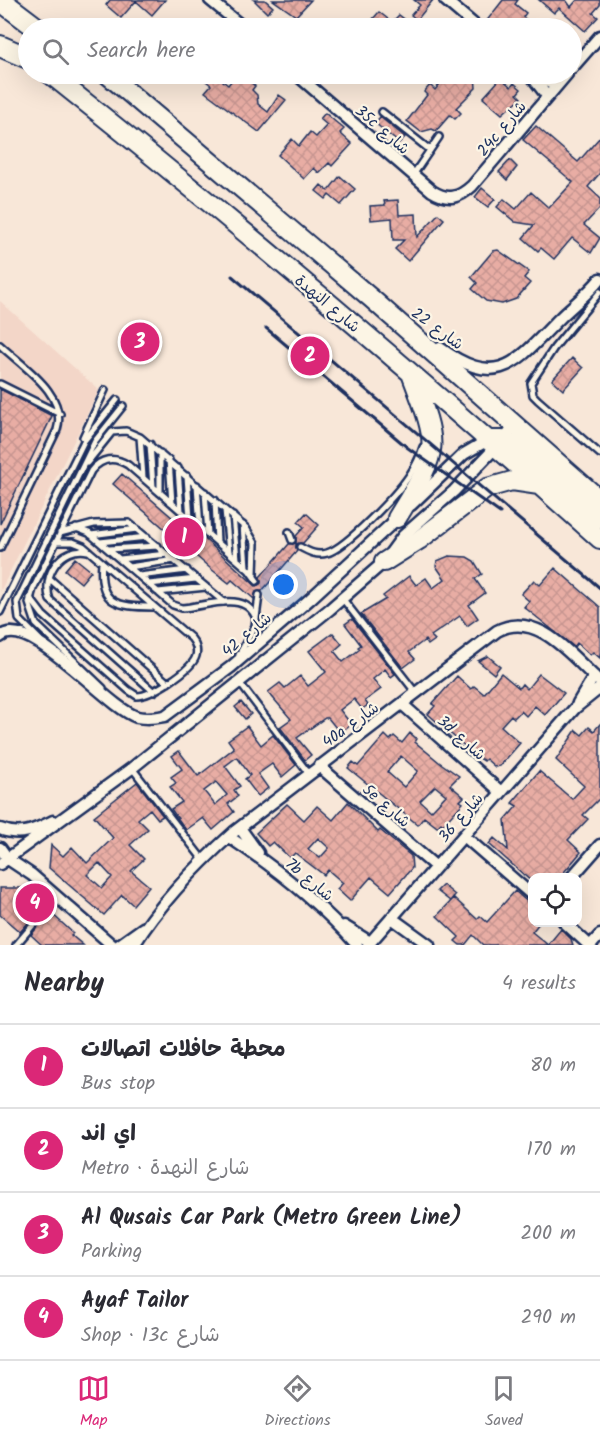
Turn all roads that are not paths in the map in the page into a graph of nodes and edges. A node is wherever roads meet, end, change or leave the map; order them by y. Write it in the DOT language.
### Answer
graph roads {
  1 [pos="0,0"];
  2 [pos="210,0"];
  3 [pos="445,0"];
  4 [pos="0,10"];
  5 [pos="24,18"];
  6 [pos="232,18"];
  7 [pos="466,18"];
  8 [pos="18,20"];
  9 [pos="600,36"];
  10 [pos="0,38"];
  11 [pos="0,46"];
  12 [pos="18,50"];
  13 [pos="18,53"];
  14 [pos="582,57"];
  15 [pos="63,84"];
  16 [pos="119,84"];
  17 [pos="308,84"];
  18 [pos="539,84"];
  19 [pos="552,84"];
  20 [pos="556,86"];
  21 [pos="547,96"];
  22 [pos="382,112"];
  23 [pos="439,137"];
  24 [pos="430,150"];
  25 [pos="413,175"];
  26 [pos="455,198"];
  27 [pos="600,279"];
  28 [pos="600,292"];
  29 [pos="372,299"];
  30 [pos="0,345"];
  31 [pos="411,374"];
  32 [pos="0,384"];
  33 [pos="105,390"];
  34 [pos="117,400"];
  35 [pos="123,406"];
  36 [pos="60,414"];
  37 [pos="428,418"];
  38 [pos="140,437"];
  39 [pos="500,439"];
  40 [pos="150,444"];
  41 [pos="80,448"];
  42 [pos="160,453"];
  43 [pos="600,454"];
  44 [pos="169,460"];
  45 [pos="178,468"];
  46 [pos="187,476"];
  47 [pos="78,477"];
  48 [pos="143,478"];
  49 [pos="197,485"];
  50 [pos="540,485"];
  51 [pos="153,487"];
  52 [pos="205,492"];
  53 [pos="160,493"];
  54 [pos="215,500"];
  55 [pos="600,500"];
  56 [pos="172,503"];
  57 [pos="225,510"];
  58 [pos="181,511"];
  59 [pos="233,516"];
  60 [pos="397,518"];
  61 [pos="600,518"];
  62 [pos="190,519"];
  63 [pos="243,525"];
  64 [pos="200,527"];
  65 [pos="76,528"];
  66 [pos="138,528"];
  67 [pos="60,533"];
  68 [pos="208,534"];
  69 [pos="287,534"];
  70 [pos="91,535"];
  71 [pos="147,537"];
  72 [pos="600,539"];
  73 [pos="292,540"];
  74 [pos="56,542"];
  75 [pos="100,542"];
  76 [pos="217,542"];
  77 [pos="158,546"];
  78 [pos="300,547"];
  79 [pos="0,548"];
  80 [pos="109,549"];
  81 [pos="89,551"];
  82 [pos="229,552"];
  83 [pos="167,554"];
  84 [pos="120,559"];
  85 [pos="237,559"];
  86 [pos="175,560"];
  87 [pos="102,562"];
  88 [pos="384,562"];
  89 [pos="129,567"];
  90 [pos="246,567"];
  91 [pos="187,570"];
  92 [pos="254,575"];
  93 [pos="139,576"];
  94 [pos="50,579"];
  95 [pos="196,579"];
  96 [pos="256,581"];
  97 [pos="149,584"];
  98 [pos="206,587"];
  99 [pos="158,592"];
  100 [pos="259,595"];
  101 [pos="30,597"];
  102 [pos="342,598"];
  103 [pos="224,602"];
  104 [pos="155,607"];
  105 [pos="0,612"];
  106 [pos="256,619"];
  107 [pos="0,637"];
  108 [pos="42,644"];
  109 [pos="231,667"];
  110 [pos="597,679"];
  111 [pos="239,682"];
  112 [pos="168,683"];
  113 [pos="600,688"];
  114 [pos="154,692"];
  115 [pos="416,693"];
  116 [pos="114,704"];
  117 [pos="402,704"];
  118 [pos="575,708"];
  119 [pos="319,766"];
  120 [pos="132,768"];
  121 [pos="309,774"];
  122 [pos="501,792"];
  123 [pos="72,812"];
  124 [pos="240,828"];
  125 [pos="0,829"];
  126 [pos="464,836"];
  127 [pos="230,837"];
  128 [pos="600,845"];
  129 [pos="0,848"];
  130 [pos="19,851"];
  131 [pos="260,855"];
  132 [pos="4,861"];
  133 [pos="204,861"];
  134 [pos="436,867"];
  135 [pos="575,873"];
  136 [pos="32,875"];
  137 [pos="528,892"];
  138 [pos="57,897"];
  139 [pos="396,915"];
  140 [pos="341,925"];
  141 [pos="570,927"];
  142 [pos="143,928"];
  143 [pos="600,935"];
  144 [pos="369,943"];
  145 [pos="15,945"];
  146 [pos="112,945"];
  147 [pos="119,945"];
  148 [pos="134,945"];
  149 [pos="357,945"];
  150 [pos="429,945"];
  151 [pos="590,945"];
  1 -- 5 [label="highway"];
  2 -- 6 [label="street"];
  3 -- 7 [label="street"];
  4 -- 8 [label="main road"];
  9 -- 14 [label="street"];
  10 -- 12 [label="main road"];
  11 -- 13 [label="highway"];
  15 -- 31 [label="main road, شارع النهدة"];
  16 -- 29 [label="main road, شارع النهدة"];
  17 -- 25 [label="street, 35c شارع"];
  18 -- 21 [label="street"];
  19 -- 20 [label="street"];
  20 -- 21 [label="street, 24c شارع"];
  21 -- 26 [label="street, 24c شارع"];
  22 -- 24 [label="lane"];
  23 -- 24 [label="lane"];
  24 -- 25 [label="lane"];
  25 -- 26 [label="street, 35c شارع"];
  27 -- 29 [label="street, شارع 22"];
  28 -- 43 [label="lane"];
  29 -- 39 [label="main road, شارع النهدة"];
  30 -- 36 [label="lane"];
  31 -- 37 [label="main road"];
  31 -- 39 [label="main road, شارع النهدة"];
  32 -- 36 [label="lane"];
  33 -- 41 [label="lane"];
  34 -- 41 [label="lane"];
  35 -- 47 [label="lane"];
  36 -- 79 [label="lane"];
  37 -- 60 [label="main road"];
  37 -- 78 [label="lane"];
  38 -- 40 [label="lane"];
  38 -- 47 [label="lane"];
  38 -- 48 [label="lane"];
  39 -- 50 [label="main road, شارع النهدة"];
  39 -- 55 [label="main road, شارع النهدة"];
  39 -- 60 [label="street, شارع 42"];
  39 -- 61 [label="main road"];
  39 -- 88 [label="street, شارع 42"];
  40 -- 42 [label="lane"];
  40 -- 51 [label="lane"];
  41 -- 105 [label="lane"];
  42 -- 44 [label="lane"];
  42 -- 53 [label="lane"];
  44 -- 45 [label="lane"];
  44 -- 56 [label="lane"];
  45 -- 46 [label="lane"];
  45 -- 58 [label="lane"];
  46 -- 49 [label="lane"];
  46 -- 62 [label="lane"];
  47 -- 108 [label="lane"];
  48 -- 51 [label="lane"];
  48 -- 67 [label="lane"];
  49 -- 52 [label="lane"];
  49 -- 64 [label="lane"];
  50 -- 72 [label="main road, شارع النهدة"];
  50 -- 88 [label="main road"];
  51 -- 53 [label="lane"];
  52 -- 54 [label="lane"];
  52 -- 68 [label="lane"];
  53 -- 56 [label="lane"];
  54 -- 57 [label="lane"];
  54 -- 76 [label="lane"];
  56 -- 58 [label="lane"];
  57 -- 59 [label="lane"];
  57 -- 82 [label="lane"];
  58 -- 62 [label="lane"];
  59 -- 63 [label="lane"];
  59 -- 85 [label="lane"];
  60 -- 109 [label="street, شارع 42"];
  62 -- 64 [label="lane"];
  63 -- 90 [label="lane"];
  63 -- 92 [label="lane"];
  64 -- 68 [label="lane"];
  65 -- 66 [label="lane"];
  65 -- 67 [label="lane"];
  65 -- 70 [label="lane"];
  66 -- 70 [label="lane"];
  66 -- 71 [label="lane"];
  67 -- 74 [label="lane"];
  68 -- 76 [label="lane"];
  69 -- 73 [label="lane"];
  70 -- 75 [label="lane"];
  71 -- 75 [label="lane"];
  71 -- 77 [label="lane"];
  74 -- 81 [label="lane"];
  74 -- 101 [label="lane"];
  75 -- 80 [label="lane"];
  76 -- 82 [label="lane"];
  77 -- 80 [label="lane"];
  77 -- 83 [label="lane"];
  80 -- 84 [label="lane"];
  81 -- 87 [label="lane"];
  81 -- 94 [label="lane"];
  82 -- 85 [label="lane"];
  83 -- 84 [label="lane"];
  83 -- 86 [label="lane"];
  84 -- 89 [label="lane"];
  85 -- 90 [label="lane"];
  86 -- 89 [label="lane"];
  86 -- 91 [label="lane"];
  87 -- 104 [label="lane"];
  87 -- 104 [label="lane"];
  88 -- 102 [label="street, شارع 42"];
  89 -- 93 [label="lane"];
  90 -- 92 [label="lane"];
  91 -- 93 [label="lane"];
  91 -- 95 [label="lane"];
  92 -- 96 [label="lane"];
  93 -- 97 [label="lane"];
  94 -- 112 [label="lane"];
  94 -- 114 [label="lane"];
  95 -- 97 [label="lane"];
  95 -- 98 [label="lane"];
  97 -- 99 [label="lane"];
  98 -- 99 [label="lane"];
  98 -- 103 [label="lane"];
  99 -- 103 [label="lane"];
  100 -- 106 [label="lane"];
  101 -- 114 [label="lane"];
  101 -- 116 [label="lane"];
  102 -- 111 [label="street, شارع 42"];
  102 -- 115 [label="lane"];
  103 -- 106 [label="lane"];
  104 -- 112 [label="lane"];
  106 -- 109 [label="lane"];
  107 -- 108 [label="street, شارع 42"];
  108 -- 116 [label="street, شارع 42"];
  109 -- 116 [label="street, شارع 42"];
  110 -- 115 [label="street, 40a شارع"];
  110 -- 118 [label="street, شارع 36"];
  111 -- 120 [label="street, شارع 42"];
  111 -- 121 [label="lane"];
  112 -- 114 [label="lane"];
  113 -- 118 [label="street, شارع 36"];
  115 -- 117 [label="street, 40a شارع"];
  117 -- 119 [label="street, 40a شارع"];
  117 -- 122 [label="street, 3d شارع"];
  118 -- 122 [label="street, شارع 36"];
  119 -- 121 [label="street, 40a شارع"];
  119 -- 134 [label="street, 5e شارع"];
  120 -- 123 [label="street, شارع 42"];
  120 -- 133 [label="lane"];
  121 -- 124 [label="street, 40a شارع"];
  122 -- 126 [label="street, شارع 36"];
  123 -- 125 [label="street, شارع 42"];
  123 -- 130 [label="street, شارع 42"];
  124 -- 127 [label="street, 40a شارع"];
  124 -- 131 [label="street, 7b شارع"];
  126 -- 134 [label="street, شارع 36"];
  126 -- 137 [label="street"];
  127 -- 131 [label="street, 7b شارع"];
  127 -- 133 [label="street, 40a شارع"];
  128 -- 135 [label="street"];
  129 -- 132 [label="street"];
  130 -- 132 [label="street, شارع 42"];
  130 -- 136 [label="street"];
  131 -- 140 [label="street, 7b شارع"];
  132 -- 136 [label="street"];
  133 -- 142 [label="street, 40a شارع"];
  134 -- 139 [label="street, شارع 36"];
  136 -- 138 [label="street"];
  138 -- 145 [label="lane"];
  138 -- 146 [label="street"];
  139 -- 144 [label="street, شارع 36"];
  139 -- 150 [label="street"];
  140 -- 144 [label="street, 7b شارع"];
  140 -- 149 [label="street, 7b شارع"];
  141 -- 151 [label="street"];
  142 -- 147 [label="street, 40a شارع"];
  142 -- 148 [label="street, 40a شارع"];
  143 -- 151 [label="street"];
}
